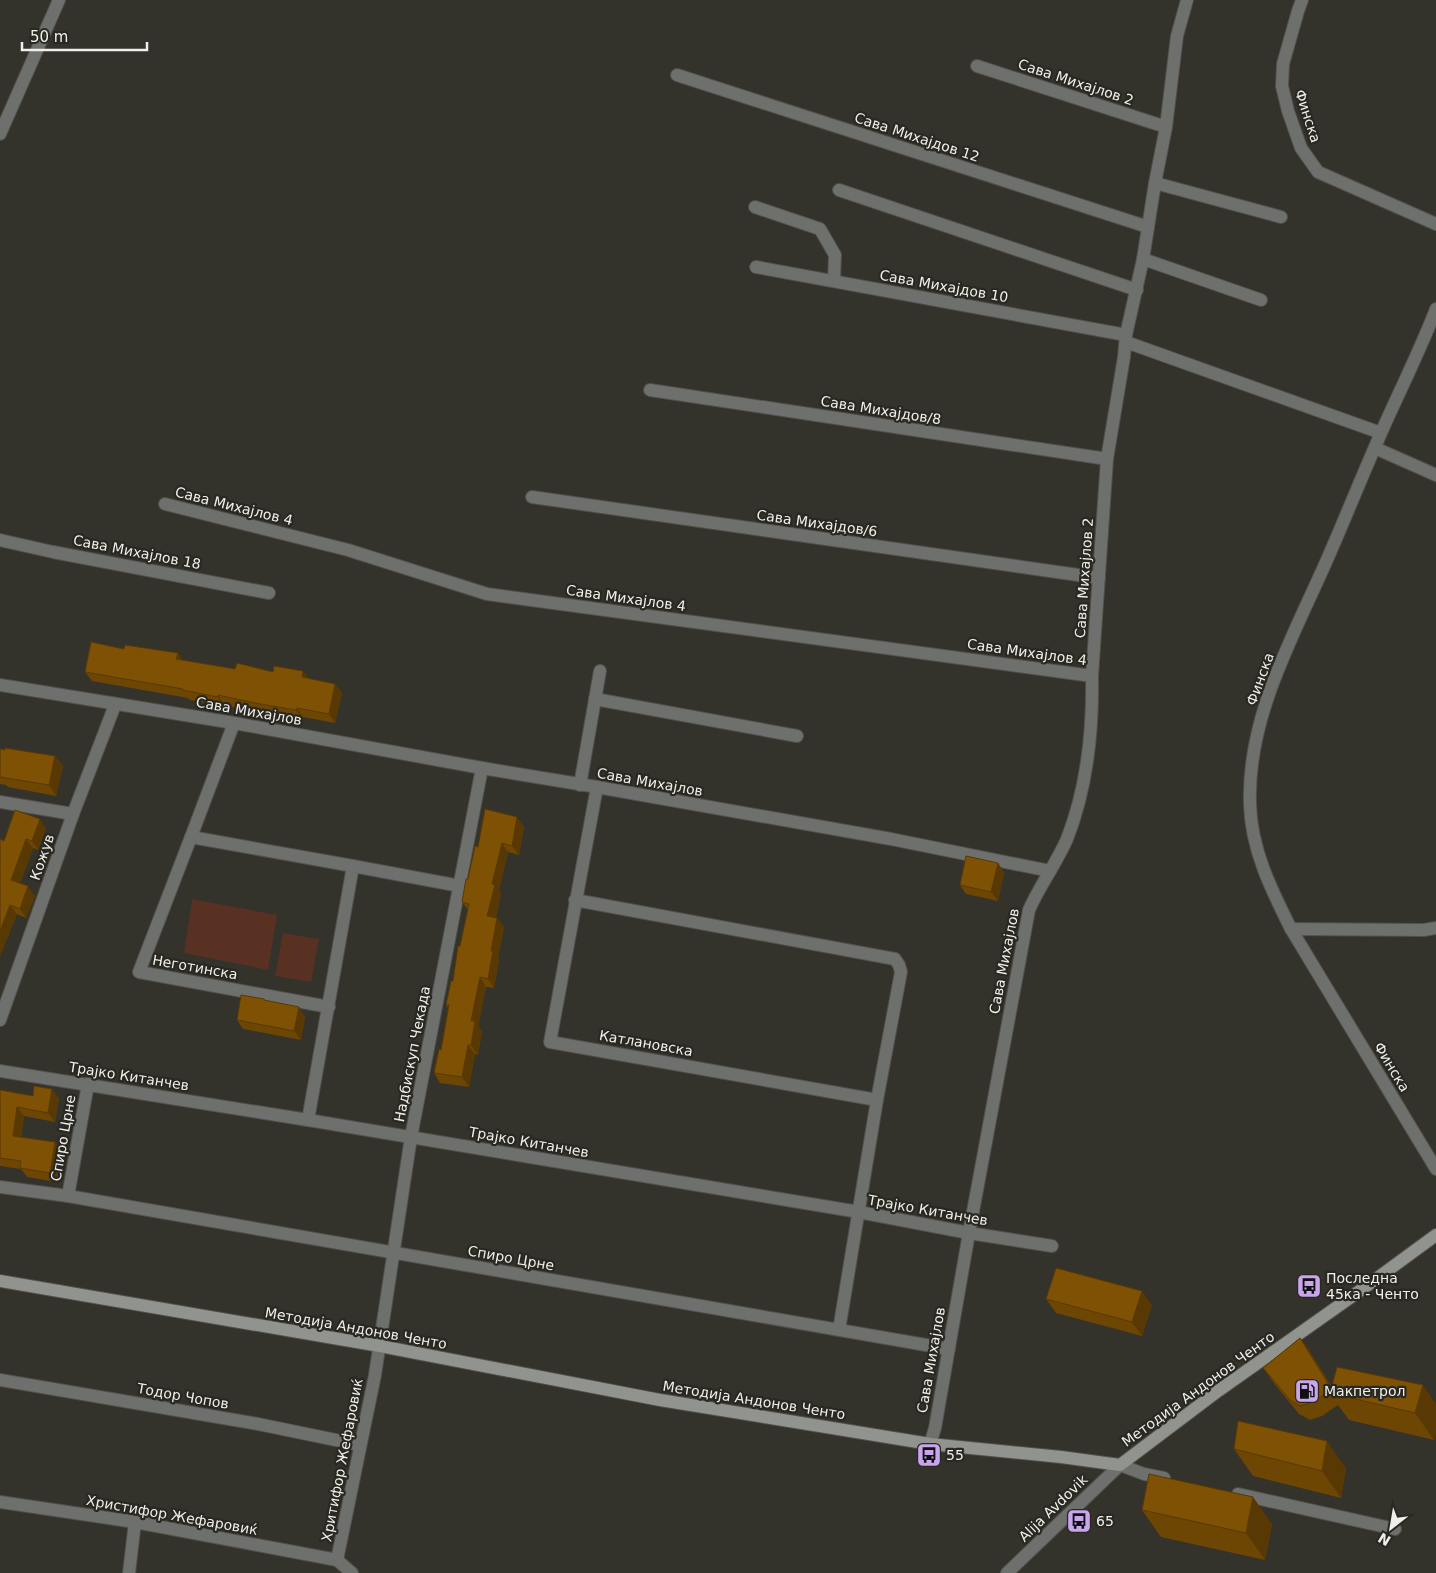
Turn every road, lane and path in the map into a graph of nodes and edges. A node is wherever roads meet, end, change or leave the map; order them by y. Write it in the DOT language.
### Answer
graph roads {
  1 [pos="59,0"];
  2 [pos="1187,0"];
  3 [pos="1302,0"];
  4 [pos="977,66"];
  5 [pos="677,75"];
  6 [pos="1166,127"];
  7 [pos="0,134"];
  8 [pos="1155,183"];
  9 [pos="839,190"];
  10 [pos="755,207"];
  11 [pos="1281,217"];
  12 [pos="1436,224"];
  13 [pos="1148,227"];
  14 [pos="1143,259"];
  15 [pos="756,268"];
  16 [pos="834,281"];
  17 [pos="1137,290"];
  18 [pos="1260,300"];
  19 [pos="1436,309"];
  20 [pos="1126,338"];
  21 [pos="650,390"];
  22 [pos="1381,433"];
  23 [pos="1374,448"];
  24 [pos="1107,460"];
  25 [pos="1436,475"];
  26 [pos="532,497"];
  27 [pos="165,504"];
  28 [pos="0,540"];
  29 [pos="1099,578"];
  30 [pos="269,593"];
  31 [pos="600,672"];
  32 [pos="1092,676"];
  33 [pos="0,685"];
  34 [pos="595,699"];
  35 [pos="114,704"];
  36 [pos="234,723"];
  37 [pos="797,736"];
  38 [pos="482,768"];
  39 [pos="580,785"];
  40 [pos="597,787"];
  41 [pos="0,802"];
  42 [pos="73,814"];
  43 [pos="191,837"];
  44 [pos="353,866"];
  45 [pos="1050,870"];
  46 [pos="460,886"];
  47 [pos="575,900"];
  48 [pos="1436,928"];
  49 [pos="1291,929"];
  50 [pos="329,1007"];
  51 [pos="0,1020"];
  52 [pos="0,1071"];
  53 [pos="88,1084"];
  54 [pos="877,1100"];
  55 [pos="308,1120"];
  56 [pos="411,1137"];
  57 [pos="1436,1169"];
  58 [pos="0,1187"];
  59 [pos="68,1196"];
  60 [pos="859,1212"];
  61 [pos="969,1233"];
  62 [pos="1436,1235"];
  63 [pos="1052,1246"];
  64 [pos="394,1253"];
  65 [pos="0,1281"];
  66 [pos="839,1330"];
  67 [pos="380,1346"];
  68 [pos="949,1349"];
  69 [pos="0,1380"];
  70 [pos="930,1444"];
  71 [pos="360,1445"];
  72 [pos="1120,1465"];
  73 [pos="1173,1480"];
  74 [pos="1221,1491"];
  75 [pos="0,1502"];
  76 [pos="135,1522"];
  77 [pos="1395,1529"];
  78 [pos="337,1560"];
  79 [pos="129,1573"];
  80 [pos="352,1573"];
  81 [pos="1007,1573"];
  1 -- 7 [label="street"];
  2 -- 6 [label="street, Сава Михајлов 2"];
  3 -- 12 [label="street, Финска"];
  4 -- 6 [label="street, Сава Михајлов 2"];
  5 -- 13 [label="street, Сава Михајдов 12"];
  6 -- 8 [label="street, Сава Михајлов 2"];
  8 -- 11 [label="street"];
  8 -- 13 [label="street, Сава Михајлов 2"];
  9 -- 17 [label="street"];
  10 -- 16 [label="street"];
  13 -- 14 [label="street, Сава Михајлов 2"];
  14 -- 17 [label="street, Сава Михајлов 2"];
  14 -- 18 [label="street"];
  15 -- 16 [label="street, Сава Михајдов 10"];
  16 -- 20 [label="street, Сава Михајдов 10"];
  17 -- 20 [label="street, Сава Михајлов 2"];
  19 -- 22 [label="street, Финска"];
  20 -- 22 [label="street"];
  20 -- 24 [label="street, Сава Михајлов 2"];
  21 -- 24 [label="street, Сава Михајдов/8"];
  22 -- 23 [label="street, Финска"];
  23 -- 25 [label="street"];
  23 -- 49 [label="street, Финска"];
  24 -- 29 [label="street, Сава Михајлов 2"];
  26 -- 29 [label="street, Сава Михајдов/6"];
  27 -- 32 [label="street, Сава Михајлов 4"];
  28 -- 30 [label="street, Сава Михајлов 18"];
  29 -- 32 [label="street, Сава Михајлов 2"];
  31 -- 34 [label="street, Сава Михајлов"];
  32 -- 45 [label="street, Сава Михајлов 2"];
  33 -- 35 [label="street, Сава Михајлов"];
  34 -- 37 [label="street"];
  34 -- 39 [label="street, Сава Михајлов"];
  35 -- 36 [label="street, Сава Михајлов"];
  35 -- 42 [label="street, Кожув"];
  36 -- 38 [label="street, Сава Михајлов"];
  36 -- 43 [label="street, Неготинска"];
  38 -- 39 [label="street, Сава Михајлов"];
  38 -- 46 [label="street, Надбискуп Чекада"];
  39 -- 40 [label="street, Сава Михајлов"];
  40 -- 45 [label="street, Сава Михајлов"];
  40 -- 47 [label="street, Катлановска"];
  41 -- 42 [label="street"];
  42 -- 51 [label="street, Кожув"];
  43 -- 44 [label="street"];
  43 -- 50 [label="street, Неготинска"];
  44 -- 46 [label="street"];
  44 -- 50 [label="street"];
  45 -- 61 [label="street, Сава Михајлов"];
  46 -- 56 [label="street, Надбискуп Чекада"];
  47 -- 54 [label="street"];
  47 -- 54 [label="street, Катлановска"];
  48 -- 49 [label="street"];
  49 -- 57 [label="street, Финска"];
  50 -- 55 [label="street"];
  52 -- 53 [label="street, Трајко Китанчев"];
  53 -- 55 [label="street, Трајко Китанчев"];
  53 -- 59 [label="street, Спиро Црне"];
  54 -- 60 [label="street"];
  55 -- 56 [label="street, Трајко Китанчев"];
  56 -- 60 [label="street, Трајко Китанчев"];
  56 -- 64 [label="street, Надбискуп Чекада"];
  58 -- 59 [label="street, Спиро Црне"];
  59 -- 64 [label="street, Спиро Црне"];
  60 -- 61 [label="street, Трајко Китанчев"];
  60 -- 66 [label="street"];
  61 -- 63 [label="street, Трајко Китанчев"];
  61 -- 68 [label="street, Сава Михајлов"];
  62 -- 72 [label="main road, Методија Андонов Ченто"];
  64 -- 66 [label="street, Спиро Црне"];
  64 -- 67 [label="street, Надбискуп Чекада"];
  65 -- 67 [label="main road, Методија Андонов Ченто"];
  66 -- 68 [label="street, Спиро Црне"];
  67 -- 70 [label="main road, Методија Андонов Ченто"];
  67 -- 71 [label="street, Хритифор Жефаровиќ"];
  68 -- 70 [label="street, Сава Михајлов"];
  69 -- 71 [label="street, Тодор Чопов"];
  70 -- 72 [label="main road, Методија Андонов Ченто"];
  71 -- 78 [label="street, Хритифор Жефаровиќ"];
  72 -- 73 [label="street"];
  72 -- 81 [label="street, Alija Avdovik"];
  74 -- 77 [label="street"];
  75 -- 76 [label="street, Христифор Жефаровиќ"];
  76 -- 78 [label="street, Христифор Жефаровиќ"];
  76 -- 79 [label="street"];
  78 -- 80 [label="street, Хритифор Жефаровиќ"];
}
